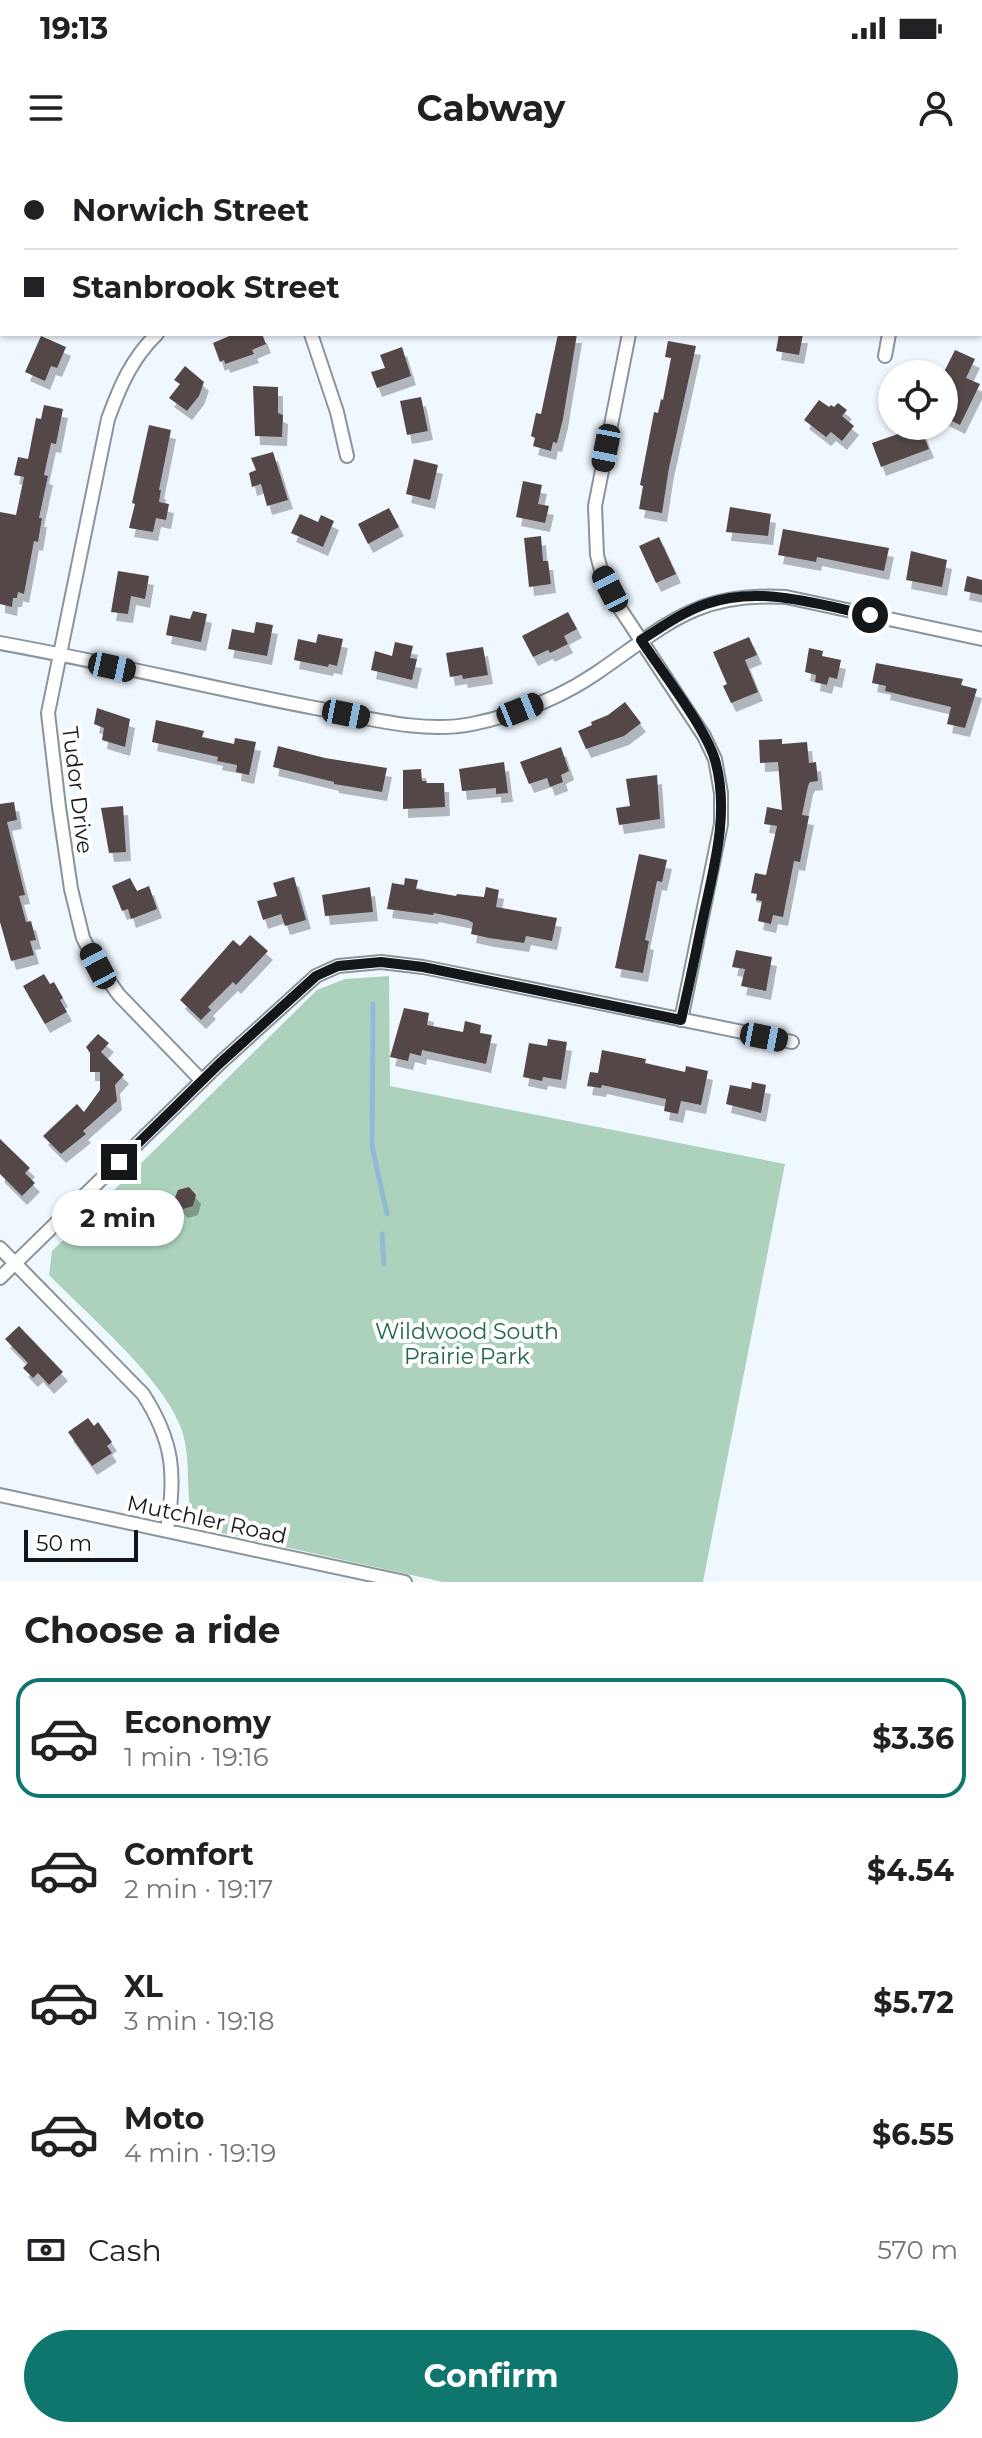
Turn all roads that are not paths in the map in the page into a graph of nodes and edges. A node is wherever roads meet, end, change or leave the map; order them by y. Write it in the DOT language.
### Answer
graph roads {
  1 [pos="155,336"];
  2 [pos="312,336"];
  3 [pos="629,336"];
  4 [pos="889,336"];
  5 [pos="885,356"];
  6 [pos="347,456"];
  7 [pos="982,639"];
  8 [pos="641,640"];
  9 [pos="0,643"];
  10 [pos="60,655"];
  11 [pos="681,1020"];
  12 [pos="792,1042"];
  13 [pos="202,1081"];
  14 [pos="0,1248"];
  15 [pos="15,1263"];
  16 [pos="0,1278"];
  17 [pos="0,1495"];
  18 [pos="167,1530"];
  19 [pos="405,1582"];
  1 -- 10 [label="street, Tudor Drive"];
  2 -- 6 [label="street"];
  3 -- 8 [label="street"];
  4 -- 5 [label="street"];
  7 -- 8 [label="street"];
  8 -- 10 [label="street"];
  8 -- 11 [label="street"];
  9 -- 10 [label="street"];
  10 -- 13 [label="street, Tudor Drive"];
  11 -- 12 [label="street"];
  11 -- 13 [label="street"];
  13 -- 15 [label="street"];
  14 -- 15 [label="street"];
  15 -- 16 [label="street"];
  15 -- 18 [label="street"];
  17 -- 18 [label="street, Mutchler Road"];
  18 -- 19 [label="street, Mutchler Road"];
}
